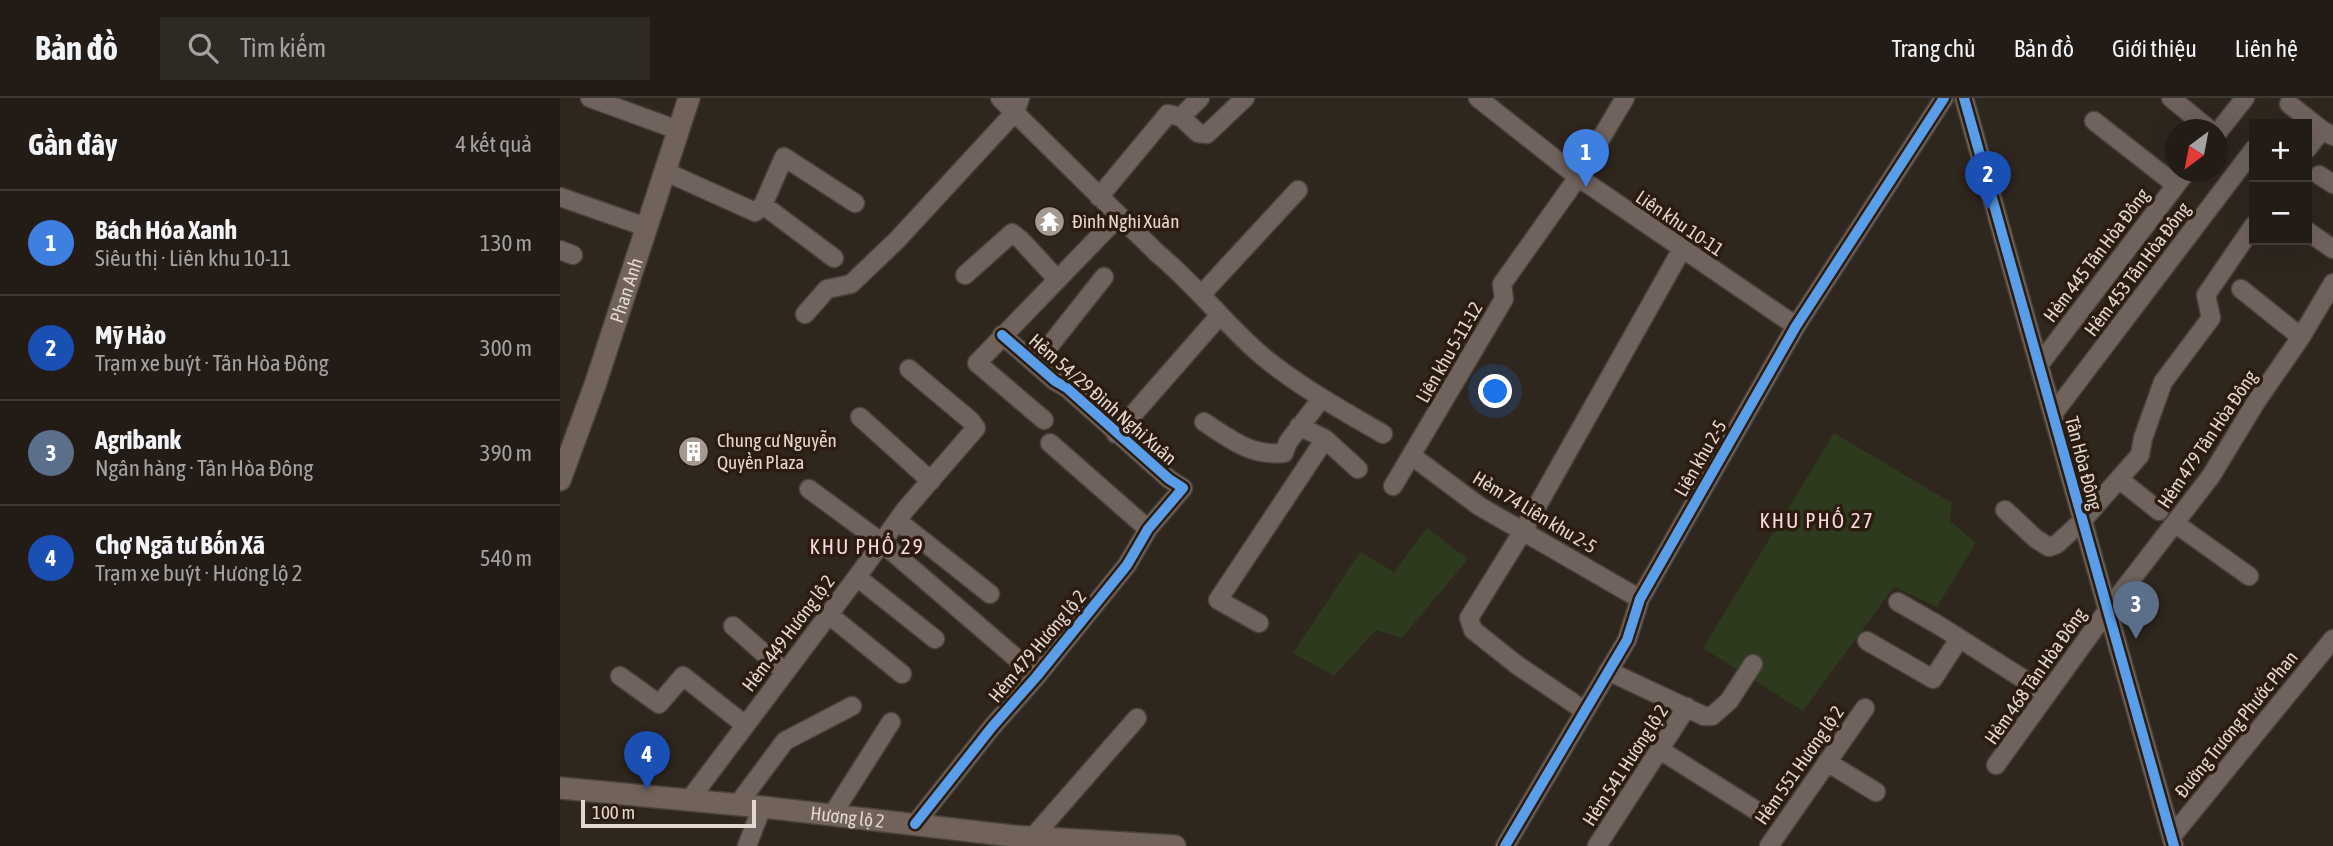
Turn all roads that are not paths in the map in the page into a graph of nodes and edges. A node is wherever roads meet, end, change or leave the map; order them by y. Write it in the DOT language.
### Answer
graph roads {
  1 [pos="590,98"];
  2 [pos="690,98"];
  3 [pos="1000,98"];
  4 [pos="1200,98"];
  5 [pos="1245,98"];
  6 [pos="1625,98"];
  7 [pos="1944,98"];
  8 [pos="1964,98"];
  9 [pos="2171,98"];
  10 [pos="2245,98"];
  11 [pos="1482,99"];
  12 [pos="2288,104"];
  13 [pos="1017,105"];
  14 [pos="1181,117"];
  15 [pos="2197,119"];
  16 [pos="2227,119"];
  17 [pos="2094,121"];
  18 [pos="678,130"];
  19 [pos="2328,133"];
  20 [pos="2312,145"];
  21 [pos="2249,156"];
  22 [pos="2165,168"];
  23 [pos="664,171"];
  24 [pos="1578,177"];
  25 [pos="2178,182"];
  26 [pos="1298,190"];
  27 [pos="560,197"];
  28 [pos="1100,197"];
  29 [pos="855,203"];
  30 [pos="763,205"];
  31 [pos="1119,216"];
  32 [pos="646,227"];
  33 [pos="2249,232"];
  34 [pos="2312,234"];
  35 [pos="1682,249"];
  36 [pos="2333,249"];
  37 [pos="834,258"];
  38 [pos="965,275"];
  39 [pos="1104,277"];
  40 [pos="1057,279"];
  41 [pos="2332,287"];
  42 [pos="2241,289"];
  43 [pos="1202,295"];
  44 [pos="805,314"];
  45 [pos="1220,315"];
  46 [pos="1796,326"];
  47 [pos="1002,335"];
  48 [pos="2301,337"];
  49 [pos="1035,364"];
  50 [pos="2039,365"];
  51 [pos="909,369"];
  52 [pos="1322,398"];
  53 [pos="2053,414"];
  54 [pos="860,416"];
  55 [pos="1044,420"];
  56 [pos="1204,422"];
  57 [pos="1299,426"];
  58 [pos="1116,434"];
  59 [pos="1383,434"];
  60 [pos="1325,439"];
  61 [pos="1050,443"];
  62 [pos="1412,456"];
  63 [pos="1358,470"];
  64 [pos="560,480"];
  65 [pos="2120,480"];
  66 [pos="931,481"];
  67 [pos="1393,486"];
  68 [pos="1183,488"];
  69 [pos="809,489"];
  70 [pos="2005,510"];
  71 [pos="2159,511"];
  72 [pos="898,521"];
  73 [pos="2082,521"];
  74 [pos="2176,524"];
  75 [pos="1149,529"];
  76 [pos="1523,531"];
  77 [pos="881,542"];
  78 [pos="2249,576"];
  79 [pos="857,577"];
  80 [pos="990,594"];
  81 [pos="1640,599"];
  82 [pos="1898,602"];
  83 [pos="2107,611"];
  84 [pos="828,614"];
  85 [pos="1259,623"];
  86 [pos="733,626"];
  87 [pos="935,639"];
  88 [pos="1959,639"];
  89 [pos="2333,639"];
  90 [pos="1867,641"];
  91 [pos="1753,664"];
  92 [pos="785,671"];
  93 [pos="1608,671"];
  94 [pos="902,674"];
  95 [pos="620,676"];
  96 [pos="1037,677"];
  97 [pos="2047,694"];
  98 [pos="852,706"];
  99 [pos="1687,707"];
  100 [pos="1865,708"];
  101 [pos="1585,711"];
  102 [pos="1137,718"];
  103 [pos="891,722"];
  104 [pos="745,725"];
  105 [pos="1660,750"];
  106 [pos="1827,762"];
  107 [pos="1996,765"];
  108 [pos="560,788"];
  109 [pos="1876,792"];
  110 [pos="690,800"];
  111 [pos="738,804"];
  112 [pos="762,807"];
  113 [pos="1757,811"];
  114 [pos="832,815"];
  115 [pos="915,824"];
  116 [pos="1017,839"];
  117 [pos="2173,841"];
  118 [pos="1149,845"];
  119 [pos="747,846"];
  120 [pos="1175,846"];
  121 [pos="1505,846"];
  122 [pos="1597,846"];
  123 [pos="1769,846"];
  1 -- 18 [label="street"];
  2 -- 18 [label="main road, Phan Anh"];
  3 -- 13 [label="street"];
  4 -- 14 [label="street"];
  5 -- 14 [label="street"];
  6 -- 24 [label="street, Liên khu 5-11-12"];
  7 -- 46 [label="street, Liên khu 2-5"];
  8 -- 50 [label="street, Tân Hòa Đông"];
  9 -- 15 [label="street"];
  10 -- 16 [label="street"];
  11 -- 24 [label="street, Liên khu 10-11"];
  12 -- 19 [label="street"];
  13 -- 28 [label="street"];
  13 -- 44 [label="street"];
  14 -- 28 [label="street"];
  17 -- 22 [label="street"];
  18 -- 23 [label="main road, Phan Anh"];
  19 -- 20 [label="street"];
  21 -- 53 [label="street, Hẻm 453 Tân Hòa Đông"];
  23 -- 30 [label="street"];
  23 -- 32 [label="main road, Phan Anh"];
  24 -- 35 [label="street, Liên khu 10-11"];
  24 -- 62 [label="street, Liên khu 5-11-12"];
  25 -- 50 [label="street, Hẻm 445 Tân Hòa Đông"];
  26 -- 43 [label="street"];
  27 -- 32 [label="street"];
  28 -- 31 [label="street"];
  29 -- 30 [label="street"];
  30 -- 37 [label="street"];
  31 -- 40 [label="street"];
  31 -- 43 [label="street"];
  32 -- 64 [label="main road, Phan Anh"];
  33 -- 65 [label="street"];
  34 -- 36 [label="street"];
  35 -- 46 [label="street, Liên khu 10-11"];
  35 -- 76 [label="street"];
  38 -- 40 [label="street"];
  39 -- 49 [label="street"];
  40 -- 47 [label="street"];
  41 -- 48 [label="street, Hẻm 479 Tân Hòa Đông"];
  42 -- 48 [label="street"];
  43 -- 45 [label="street"];
  45 -- 52 [label="street"];
  45 -- 58 [label="street"];
  46 -- 81 [label="street, Liên khu 2-5"];
  47 -- 49 [label="street, Hẻm 54/29 Đình Nghi Xuân"];
  47 -- 55 [label="street"];
  48 -- 74 [label="street, Hẻm 479 Tân Hòa Đông"];
  49 -- 58 [label="street, Hẻm 54/29 Đình Nghi Xuân"];
  50 -- 53 [label="street, Tân Hòa Đông"];
  51 -- 66 [label="street, Hẻm 449 Hương lộ 2"];
  52 -- 57 [label="street"];
  52 -- 59 [label="street"];
  53 -- 73 [label="street, Tân Hòa Đông"];
  54 -- 66 [label="street"];
  56 -- 57 [label="street"];
  57 -- 60 [label="street"];
  58 -- 68 [label="street, Hẻm 54/29 Đình Nghi Xuân"];
  60 -- 63 [label="street"];
  60 -- 85 [label="street"];
  61 -- 75 [label="street"];
  62 -- 67 [label="street, Liên khu 5-11-12"];
  62 -- 76 [label="street, Hẻm 74 Liên khu 2-5"];
  65 -- 71 [label="street"];
  65 -- 73 [label="street"];
  66 -- 72 [label="street, Hẻm 449 Hương lộ 2"];
  68 -- 75 [label="street, Hẻm 479 Hương lộ 2"];
  69 -- 77 [label="street"];
  70 -- 73 [label="street"];
  72 -- 77 [label="street, Hẻm 449 Hương lộ 2"];
  72 -- 80 [label="street"];
  73 -- 83 [label="street, Tân Hòa Đông"];
  74 -- 78 [label="street"];
  74 -- 83 [label="street, Hẻm 479 Tân Hòa Đông"];
  75 -- 96 [label="street, Hẻm 479 Hương lộ 2"];
  76 -- 81 [label="street, Hẻm 74 Liên khu 2-5"];
  76 -- 101 [label="street"];
  77 -- 79 [label="street, Hẻm 449 Hương lộ 2"];
  77 -- 96 [label="street"];
  79 -- 84 [label="street, Hẻm 449 Hương lộ 2"];
  79 -- 87 [label="street"];
  81 -- 93 [label="street, Liên khu 2-5"];
  82 -- 88 [label="street"];
  83 -- 97 [label="street, Hẻm 468 Tân Hòa Đông"];
  83 -- 117 [label="street, Tân Hòa Đông"];
  84 -- 92 [label="street, Hẻm 449 Hương lộ 2"];
  84 -- 94 [label="street"];
  86 -- 92 [label="street"];
  88 -- 90 [label="street"];
  88 -- 97 [label="street"];
  89 -- 117 [label="street, Đường Trương Phước Phan"];
  91 -- 99 [label="street"];
  92 -- 104 [label="street, Hẻm 449 Hương lộ 2"];
  93 -- 99 [label="street"];
  93 -- 101 [label="street, Liên khu 2-5"];
  95 -- 104 [label="street"];
  96 -- 115 [label="street, Hẻm 479 Hương lộ 2"];
  97 -- 107 [label="street, Hẻm 468 Tân Hòa Đông"];
  98 -- 111 [label="street"];
  99 -- 105 [label="street, Hẻm 541 Hương lộ 2"];
  100 -- 106 [label="street, Hẻm 551 Hương lộ 2"];
  101 -- 121 [label="street, Liên khu 2-5"];
  102 -- 116 [label="street"];
  103 -- 114 [label="street"];
  104 -- 110 [label="street, Hẻm 449 Hương lộ 2"];
  105 -- 113 [label="street"];
  105 -- 122 [label="street, Hẻm 541 Hương lộ 2"];
  106 -- 109 [label="street"];
  106 -- 123 [label="street, Hẻm 551 Hương lộ 2"];
  108 -- 110 [label="main road, Hương lộ 2"];
  110 -- 111 [label="main road, Hương lộ 2"];
  111 -- 112 [label="main road, Hương lộ 2"];
  112 -- 114 [label="main road, Hương lộ 2"];
  112 -- 119 [label="street"];
  114 -- 115 [label="main road, Hương lộ 2"];
  115 -- 116 [label="main road, Hương lộ 2"];
  116 -- 118 [label="main road, Hương lộ 2"];
  118 -- 120 [label="main road, Hương lộ 2"];
}
